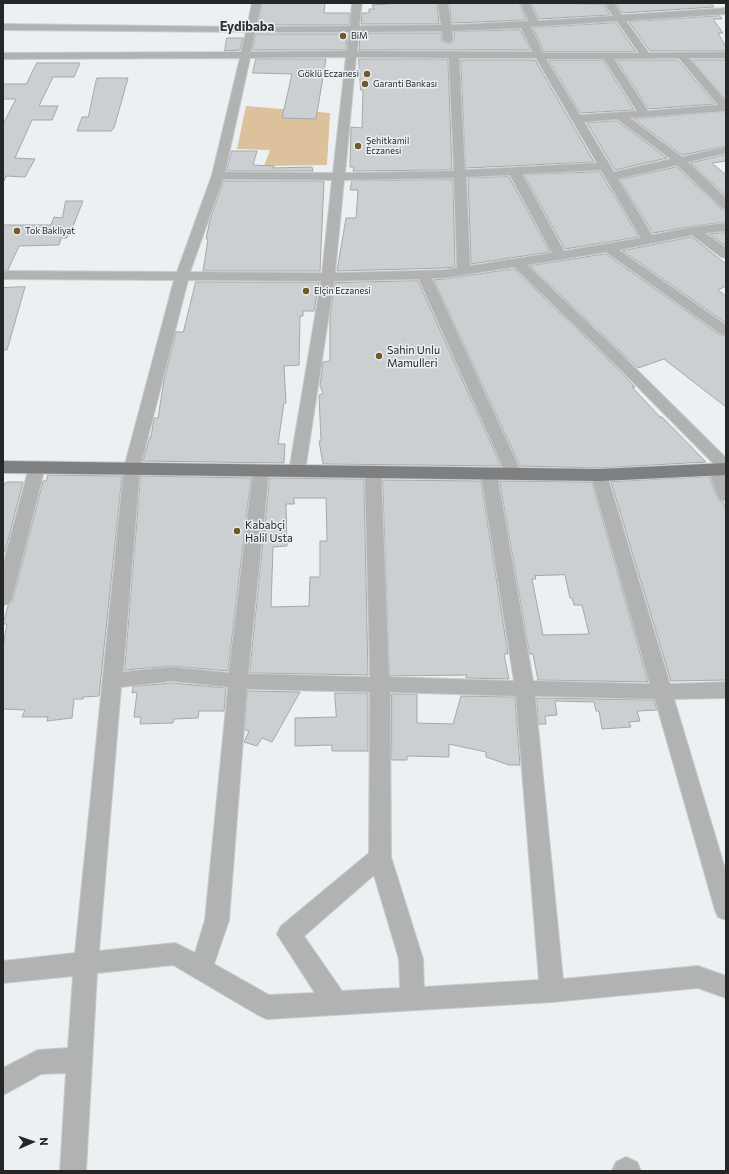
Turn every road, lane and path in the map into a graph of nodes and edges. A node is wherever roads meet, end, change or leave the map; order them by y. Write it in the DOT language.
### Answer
graph roads {
  1 [pos="258,3"];
  2 [pos="357,3"];
  3 [pos="443,3"];
  4 [pos="525,3"];
  5 [pos="609,3"];
  6 [pos="721,3"];
  7 [pos="726,8"];
  8 [pos="726,11"];
  9 [pos="621,18"];
  10 [pos="3,22"];
  11 [pos="530,24"];
  12 [pos="3,28"];
  13 [pos="447,28"];
  14 [pos="251,29"];
  15 [pos="355,29"];
  16 [pos="352,54"];
  17 [pos="245,55"];
  18 [pos="451,55"];
  19 [pos="726,55"];
  20 [pos="539,56"];
  21 [pos="607,56"];
  22 [pos="646,56"];
  23 [pos="681,56"];
  24 [pos="4,57"];
  25 [pos="726,108"];
  26 [pos="644,113"];
  27 [pos="618,115"];
  28 [pos="577,119"];
  29 [pos="726,150"];
  30 [pos="680,161"];
  31 [pos="604,166"];
  32 [pos="514,171"];
  33 [pos="460,174"];
  34 [pos="218,175"];
  35 [pos="339,177"];
  36 [pos="610,177"];
  37 [pos="726,205"];
  38 [pos="726,227"];
  39 [pos="694,231"];
  40 [pos="648,239"];
  41 [pos="608,248"];
  42 [pos="726,254"];
  43 [pos="560,256"];
  44 [pos="517,262"];
  45 [pos="464,271"];
  46 [pos="3,275"];
  47 [pos="424,275"];
  48 [pos="182,276"];
  49 [pos="328,277"];
  50 [pos="726,331"];
  51 [pos="37,467"];
  52 [pos="3,468"];
  53 [pos="132,468"];
  54 [pos="723,469"];
  55 [pos="261,470"];
  56 [pos="297,471"];
  57 [pos="373,472"];
  58 [pos="490,474"];
  59 [pos="514,474"];
  60 [pos="600,475"];
  61 [pos="726,496"];
  62 [pos="3,599"];
  63 [pos="113,680"];
  64 [pos="238,681"];
  65 [pos="380,684"];
  66 [pos="525,689"];
  67 [pos="726,690"];
  68 [pos="662,692"];
  69 [pos="380,857"];
  70 [pos="726,910"];
  71 [pos="86,963"];
  72 [pos="201,969"];
  73 [pos="3,972"];
  74 [pos="726,987"];
  75 [pos="552,991"];
  76 [pos="413,998"];
  77 [pos="336,1003"];
  78 [pos="80,1060"];
  79 [pos="3,1082"];
  80 [pos="73,1171"];
  81 [pos="625,1171"];
  82 [pos="628,1171"];
  1 -- 14 [label="street"];
  2 -- 15 [label="street"];
  3 -- 13 [label="street"];
  4 -- 11 [label="street"];
  5 -- 9 [label="street"];
  6 -- 7 [label="street"];
  8 -- 9 [label="street"];
  9 -- 11 [label="street"];
  9 -- 22 [label="street"];
  10 -- 14 [label="street"];
  11 -- 13 [label="street"];
  11 -- 20 [label="street"];
  12 -- 14 [label="street"];
  13 -- 15 [label="street"];
  13 -- 18 [label="street"];
  14 -- 15 [label="street"];
  14 -- 17 [label="street"];
  15 -- 16 [label="street"];
  16 -- 17 [label="street"];
  16 -- 18 [label="street"];
  16 -- 35 [label="street"];
  17 -- 24 [label="street"];
  17 -- 34 [label="street"];
  18 -- 20 [label="street"];
  18 -- 33 [label="street"];
  19 -- 23 [label="street"];
  20 -- 21 [label="street"];
  20 -- 28 [label="street"];
  21 -- 22 [label="street"];
  21 -- 26 [label="street"];
  22 -- 23 [label="street"];
  23 -- 25 [label="street"];
  25 -- 26 [label="street"];
  26 -- 27 [label="street"];
  27 -- 28 [label="street"];
  27 -- 30 [label="street"];
  28 -- 31 [label="street"];
  29 -- 30 [label="street"];
  30 -- 36 [label="street"];
  30 -- 37 [label="street"];
  31 -- 32 [label="street"];
  31 -- 36 [label="street"];
  32 -- 33 [label="street"];
  32 -- 43 [label="street"];
  33 -- 35 [label="street"];
  33 -- 45 [label="street"];
  34 -- 35 [label="street"];
  34 -- 48 [label="street"];
  35 -- 49 [label="street"];
  36 -- 40 [label="street"];
  38 -- 39 [label="street"];
  39 -- 40 [label="street"];
  39 -- 42 [label="street"];
  40 -- 41 [label="street"];
  41 -- 43 [label="street"];
  41 -- 50 [label="street"];
  43 -- 44 [label="street"];
  44 -- 45 [label="street"];
  44 -- 54 [label="street"];
  45 -- 47 [label="street"];
  46 -- 48 [label="street"];
  47 -- 49 [label="street"];
  47 -- 59 [label="street"];
  48 -- 49 [label="street"];
  48 -- 53 [label="street"];
  49 -- 56 [label="street"];
  51 -- 52 [label="main road"];
  51 -- 53 [label="main road"];
  51 -- 62 [label="street"];
  53 -- 55 [label="main road"];
  53 -- 63 [label="street"];
  54 -- 60 [label="main road"];
  54 -- 61 [label="street"];
  55 -- 56 [label="main road"];
  55 -- 64 [label="street"];
  56 -- 57 [label="main road"];
  57 -- 58 [label="main road"];
  57 -- 65 [label="street"];
  58 -- 59 [label="main road"];
  58 -- 66 [label="street"];
  59 -- 60 [label="main road"];
  60 -- 68 [label="street"];
  63 -- 64 [label="street"];
  63 -- 71 [label="street"];
  64 -- 65 [label="street"];
  64 -- 72 [label="street"];
  65 -- 66 [label="street"];
  65 -- 69 [label="street"];
  66 -- 68 [label="street"];
  66 -- 75 [label="street"];
  67 -- 68 [label="street"];
  68 -- 70 [label="street"];
  69 -- 76 [label="street"];
  69 -- 77 [label="street"];
  71 -- 72 [label="street"];
  71 -- 73 [label="street"];
  71 -- 78 [label="street"];
  72 -- 77 [label="street"];
  74 -- 75 [label="street"];
  75 -- 76 [label="street"];
  76 -- 77 [label="street"];
  78 -- 79 [label="street"];
  78 -- 80 [label="street"];
  81 -- 82 [label="street"];
}
